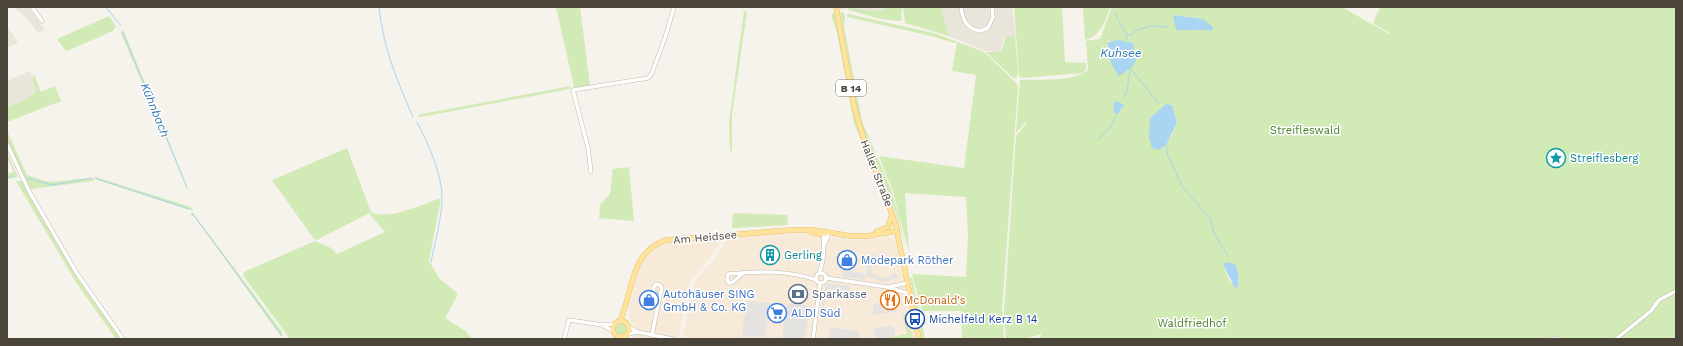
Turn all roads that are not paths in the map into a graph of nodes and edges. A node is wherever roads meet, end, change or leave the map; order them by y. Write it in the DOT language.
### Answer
graph roads {
  1 [pos="32,7"];
  2 [pos="674,7"];
  3 [pos="836,7"];
  4 [pos="961,7"];
  5 [pos="992,7"];
  6 [pos="42,21"];
  7 [pos="7,144"];
  8 [pos="591,172"];
  9 [pos="892,213"];
  10 [pos="898,232"];
  11 [pos="827,233"];
  12 [pos="851,236"];
  13 [pos="742,274"];
  14 [pos="820,274"];
  15 [pos="807,276"];
  16 [pos="826,278"];
  17 [pos="816,280"];
  18 [pos="908,282"];
  19 [pos="820,283"];
  20 [pos="887,287"];
  21 [pos="1676,291"];
  22 [pos="910,294"];
  23 [pos="659,300"];
  24 [pos="623,322"];
  25 [pos="615,324"];
  26 [pos="603,325"];
  27 [pos="629,327"];
  28 [pos="613,331"];
  29 [pos="638,332"];
  30 [pos="628,334"];
  31 [pos="652,335"];
  32 [pos="619,338"];
  33 [pos="123,339"];
  34 [pos="564,339"];
  35 [pos="673,339"];
  36 [pos="813,339"];
  37 [pos="919,339"];
  38 [pos="1551,339"];
  39 [pos="1558,339"];
  40 [pos="1616,339"];
  1 -- 6 [label="street"];
  2 -- 8 [label="street"];
  3 -- 9 [label="main road, Haller Straße / B 14"];
  4 -- 5 [label="street"];
  7 -- 33 [label="street"];
  9 -- 10 [label="main road, Haller Straße / B 14"];
  9 -- 12 [label="main road"];
  10 -- 12 [label="main road"];
  10 -- 18 [label="main road, Haller Straße / B 14"];
  11 -- 12 [label="main road, Am Heidsee"];
  11 -- 14 [label="street"];
  11 -- 24 [label="main road, Am Heidsee"];
  13 -- 15 [label="street"];
  14 -- 15 [label="street"];
  14 -- 16 [label="street"];
  14 -- 17 [label="street"];
  15 -- 17 [label="street"];
  16 -- 19 [label="street"];
  16 -- 20 [label="street"];
  17 -- 19 [label="street"];
  18 -- 20 [label="street"];
  18 -- 22 [label="main road, Haller Straße / B 14"];
  19 -- 36 [label="street"];
  20 -- 22 [label="street"];
  21 -- 40 [label="street"];
  22 -- 37 [label="main road, Haller Straße / B 14"];
  23 -- 31 [label="street"];
  24 -- 25 [label="main road"];
  24 -- 27 [label="main road"];
  25 -- 26 [label="street"];
  25 -- 28 [label="main road"];
  26 -- 28 [label="street"];
  26 -- 34 [label="street"];
  27 -- 29 [label="street"];
  27 -- 30 [label="main road"];
  28 -- 32 [label="main road"];
  29 -- 30 [label="street"];
  29 -- 31 [label="street"];
  30 -- 32 [label="main road"];
  31 -- 35 [label="street"];
  38 -- 39 [label="street"];
}
